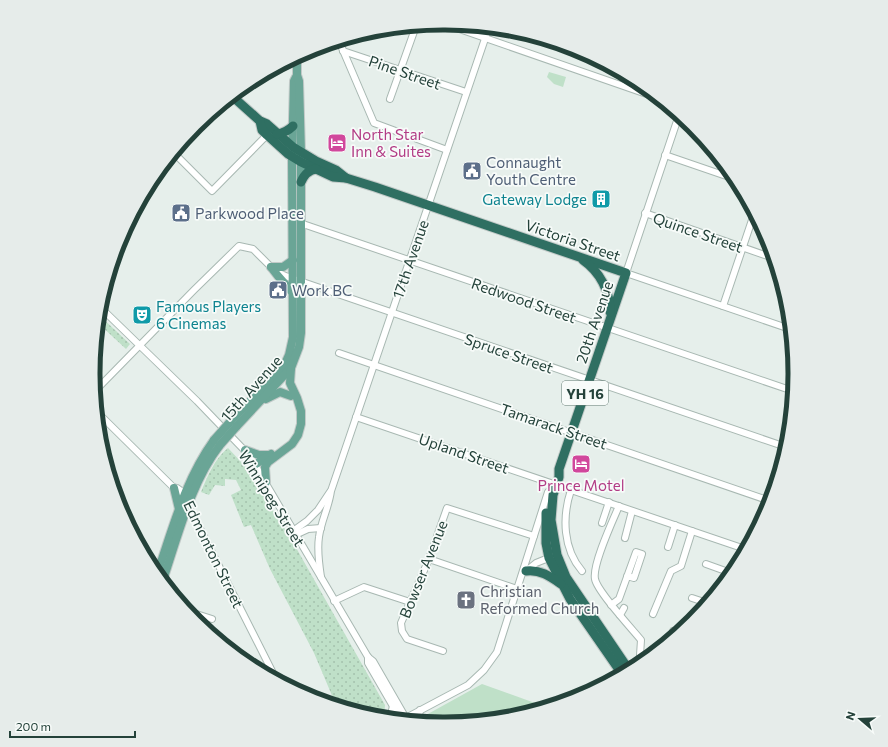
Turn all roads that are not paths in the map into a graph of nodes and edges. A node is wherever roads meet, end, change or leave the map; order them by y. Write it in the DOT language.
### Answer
graph roads {
  1 [pos="465,31"];
  2 [pos="414,32"];
  3 [pos="487,33"];
  4 [pos="485,38"];
  5 [pos="341,46"];
  6 [pos="343,51"];
  7 [pos="297,63"];
  8 [pos="400,71"];
  9 [pos="297,75"];
  10 [pos="466,92"];
  11 [pos="640,92"];
  12 [pos="390,99"];
  13 [pos="236,100"];
  14 [pos="260,121"];
  15 [pos="677,121"];
  16 [pos="293,126"];
  17 [pos="277,134"];
  18 [pos="267,136"];
  19 [pos="292,148"];
  20 [pos="447,150"];
  21 [pos="301,152"];
  22 [pos="665,155"];
  23 [pos="178,157"];
  24 [pos="292,157"];
  25 [pos="301,162"];
  26 [pos="316,169"];
  27 [pos="725,175"];
  28 [pos="346,178"];
  29 [pos="301,182"];
  30 [pos="428,205"];
  31 [pos="645,213"];
  32 [pos="752,221"];
  33 [pos="300,224"];
  34 [pos="743,247"];
  35 [pos="766,255"];
  36 [pos="577,256"];
  37 [pos="293,260"];
  38 [pos="409,261"];
  39 [pos="271,267"];
  40 [pos="626,273"];
  41 [pos="297,280"];
  42 [pos="293,293"];
  43 [pos="722,306"];
  44 [pos="106,313"];
  45 [pos="391,314"];
  46 [pos="610,318"];
  47 [pos="785,327"];
  48 [pos="607,328"];
  49 [pos="140,346"];
  50 [pos="339,353"];
  51 [pos="374,364"];
  52 [pos="291,368"];
  53 [pos="278,378"];
  54 [pos="589,381"];
  55 [pos="101,385"];
  56 [pos="787,389"];
  57 [pos="291,396"];
  58 [pos="256,406"];
  59 [pos="356,417"];
  60 [pos="103,418"];
  61 [pos="233,424"];
  62 [pos="572,432"];
  63 [pos="217,443"];
  64 [pos="780,446"];
  65 [pos="245,450"];
  66 [pos="270,455"];
  67 [pos="256,464"];
  68 [pos="266,482"];
  69 [pos="554,484"];
  70 [pos="174,488"];
  71 [pos="571,490"];
  72 [pos="331,491"];
  73 [pos="548,492"];
  74 [pos="184,495"];
  75 [pos="763,499"];
  76 [pos="608,502"];
  77 [pos="189,505"];
  78 [pos="620,506"];
  79 [pos="179,510"];
  80 [pos="632,510"];
  81 [pos="602,523"];
  82 [pos="675,526"];
  83 [pos="321,528"];
  84 [pos="692,531"];
  85 [pos="294,533"];
  86 [pos="534,536"];
  87 [pos="625,538"];
  88 [pos="668,547"];
  89 [pos="739,548"];
  90 [pos="553,557"];
  91 [pos="429,559"];
  92 [pos="706,564"];
  93 [pos="160,566"];
  94 [pos="582,571"];
  95 [pos="725,571"];
  96 [pos="165,574"];
  97 [pos="524,574"];
  98 [pos="627,576"];
  99 [pos="321,577"];
  100 [pos="562,585"];
  101 [pos="517,589"];
  102 [pos="692,598"];
  103 [pos="334,601"];
  104 [pos="701,601"];
  105 [pos="410,602"];
  106 [pos="611,604"];
  107 [pos="624,608"];
  108 [pos="653,614"];
  109 [pos="200,615"];
  110 [pos="620,615"];
  111 [pos="212,619"];
  112 [pos="443,651"];
  113 [pos="640,655"];
  114 [pos="368,657"];
  115 [pos="626,665"];
  116 [pos="619,669"];
  117 [pos="272,671"];
  118 [pos="393,706"];
  119 [pos="420,710"];
  120 [pos="391,713"];
  121 [pos="400,714"];
  122 [pos="401,714"];
  123 [pos="411,715"];
  124 [pos="419,716"];
  1 -- 4 [label="street"];
  2 -- 8 [label="street"];
  3 -- 4 [label="street, 17th Avenue"];
  4 -- 10 [label="street, 17th Avenue"];
  4 -- 11 [label="street"];
  5 -- 6 [label="street"];
  6 -- 8 [label="street, Pine Street"];
  6 -- 20 [label="street"];
  7 -- 9 [label="main road"];
  8 -- 10 [label="street, Pine Street"];
  8 -- 12 [label="street"];
  9 -- 16 [label="main road, 15th Avenue"];
  9 -- 21 [label="main road, 15th Avenue"];
  10 -- 20 [label="street, 17th Avenue"];
  13 -- 14 [label="highway, Victoria Street"];
  14 -- 17 [label="highway, Victoria Street"];
  14 -- 18 [label="highway, Victoria Street"];
  15 -- 22 [label="street, 20th Avenue"];
  16 -- 17 [label="highway"];
  16 -- 19 [label="main road, 15th Avenue"];
  17 -- 19 [label="highway, Victoria Street"];
  18 -- 23 [label="street"];
  18 -- 24 [label="highway, Victoria Street"];
  19 -- 21 [label="highway, Victoria Street"];
  19 -- 24 [label="main road, 15th Avenue"];
  20 -- 30 [label="street, 17th Avenue"];
  21 -- 25 [label="main road, 15th Avenue"];
  21 -- 28 [label="highway, Victoria Street"];
  22 -- 27 [label="street"];
  22 -- 31 [label="street, 20th Avenue"];
  24 -- 25 [label="highway, Victoria Street"];
  24 -- 37 [label="main road, 15th Avenue"];
  25 -- 26 [label="highway, Victoria Street"];
  25 -- 29 [label="main road, 15th Avenue"];
  26 -- 28 [label="highway, Victoria Street"];
  26 -- 29 [label="highway"];
  28 -- 30 [label="highway, Victoria Street"];
  29 -- 33 [label="main road, 15th Avenue"];
  30 -- 36 [label="highway, Victoria Street"];
  30 -- 38 [label="street, 17th Avenue"];
  31 -- 34 [label="street, Quince Street"];
  31 -- 40 [label="street, 20th Avenue"];
  32 -- 34 [label="street"];
  33 -- 38 [label="street, Redwood Street"];
  33 -- 41 [label="main road, 15th Avenue"];
  34 -- 35 [label="street, Quince Street"];
  34 -- 43 [label="street"];
  36 -- 40 [label="highway, Victoria Street"];
  36 -- 46 [label="highway"];
  37 -- 39 [label="main road"];
  37 -- 41 [label="main road, 15th Avenue"];
  38 -- 45 [label="street, 17th Avenue"];
  38 -- 48 [label="street, Redwood Street"];
  39 -- 41 [label="street, Spruce Street"];
  39 -- 42 [label="main road"];
  39 -- 49 [label="street, Spruce Street"];
  40 -- 43 [label="street, Victoria Street"];
  40 -- 46 [label="highway, 20th Avenue / YH 16"];
  41 -- 42 [label="main road, 15th Avenue"];
  41 -- 45 [label="street, Spruce Street"];
  41 -- 52 [label="main road, 15th Avenue"];
  42 -- 53 [label="main road, 15th Avenue"];
  43 -- 47 [label="street, Victoria Street"];
  44 -- 49 [label="street, Winnipeg Street"];
  45 -- 51 [label="street, 17th Avenue"];
  45 -- 54 [label="street, Spruce Street"];
  46 -- 48 [label="highway, 20th Avenue / YH 16"];
  48 -- 54 [label="highway, 20th Avenue / YH 16"];
  48 -- 56 [label="street, Redwood Street"];
  49 -- 55 [label="street"];
  49 -- 65 [label="street, Winnipeg Street"];
  50 -- 51 [label="street, Tamarack Street"];
  51 -- 59 [label="street, 17th Avenue"];
  51 -- 62 [label="street, Tamarack Street"];
  52 -- 53 [label="main road, 15th Avenue"];
  52 -- 68 [label="main road"];
  53 -- 57 [label="main road"];
  53 -- 58 [label="main road, 15th Avenue"];
  53 -- 61 [label="main road, 15th Avenue"];
  54 -- 62 [label="highway, 20th Avenue / YH 16"];
  54 -- 64 [label="street, Spruce Street"];
  57 -- 58 [label="main road"];
  57 -- 66 [label="main road"];
  58 -- 61 [label="main road, 15th Avenue"];
  59 -- 69 [label="street, Upland Street"];
  59 -- 72 [label="street, 17th Avenue"];
  60 -- 70 [label="street, Edmonton Street"];
  61 -- 63 [label="main road, 15th Avenue, bridge"];
  62 -- 69 [label="highway, 20th Avenue / YH 16"];
  62 -- 75 [label="street, Tamarack Street"];
  63 -- 74 [label="main road, 15th Avenue"];
  63 -- 77 [label="main road, 15th Avenue"];
  65 -- 66 [label="main road"];
  65 -- 67 [label="street, Winnipeg Street"];
  66 -- 67 [label="main road"];
  67 -- 68 [label="street, Winnipeg Street"];
  68 -- 85 [label="street, Winnipeg Street"];
  69 -- 71 [label="street, Upland Street"];
  69 -- 73 [label="highway, 20th Avenue / YH 16"];
  69 -- 90 [label="highway, YH 16"];
  70 -- 74 [label="street, Edmonton Street"];
  70 -- 79 [label="main road"];
  71 -- 76 [label="street, Upland Street"];
  71 -- 94 [label="street"];
  72 -- 83 [label="street, 17th Avenue"];
  72 -- 85 [label="street, 17th Avenue"];
  73 -- 86 [label="street, 20th Avenue"];
  73 -- 90 [label="highway, YH 16"];
  74 -- 77 [label="street, Edmonton Street"];
  74 -- 79 [label="main road, 15th Avenue"];
  76 -- 78 [label="street, Upland Street"];
  76 -- 81 [label="street"];
  77 -- 96 [label="main road, 15th Avenue"];
  77 -- 117 [label="street, Edmonton Street"];
  78 -- 80 [label="street, Upland Street"];
  78 -- 106 [label="street"];
  79 -- 93 [label="main road, 15th Avenue"];
  80 -- 82 [label="street, Upland Street"];
  80 -- 87 [label="street"];
  82 -- 84 [label="street, Upland Street"];
  82 -- 88 [label="street"];
  83 -- 85 [label="street"];
  83 -- 99 [label="street, 17th Avenue"];
  84 -- 89 [label="street, Upland Street"];
  84 -- 108 [label="street"];
  85 -- 99 [label="street, Winnipeg Street"];
  86 -- 91 [label="street, Bowser Avenue"];
  86 -- 97 [label="street, 20th Avenue"];
  90 -- 97 [label="street"];
  90 -- 100 [label="highway, YH 16"];
  90 -- 115 [label="highway, YH 16"];
  91 -- 101 [label="street"];
  91 -- 105 [label="street, Bowser Avenue"];
  92 -- 95 [label="street"];
  97 -- 100 [label="highway"];
  97 -- 101 [label="street, 20th Avenue"];
  98 -- 106 [label="street"];
  99 -- 103 [label="street, Winnipeg Street"];
  100 -- 116 [label="highway, YH 16"];
  101 -- 119 [label="street, 20th Avenue"];
  102 -- 104 [label="street"];
  103 -- 105 [label="street"];
  103 -- 114 [label="street, Winnipeg Street"];
  105 -- 112 [label="street, Bowser Avenue"];
  106 -- 110 [label="street"];
  107 -- 110 [label="street"];
  109 -- 111 [label="street"];
  110 -- 113 [label="street"];
  114 -- 118 [label="street, Winnipeg Street"];
  114 -- 122 [label="street, Winnipeg Street"];
  118 -- 120 [label="street"];
  118 -- 121 [label="street, Winnipeg Street"];
  119 -- 123 [label="street, 20th Avenue"];
  119 -- 124 [label="street"];
}
